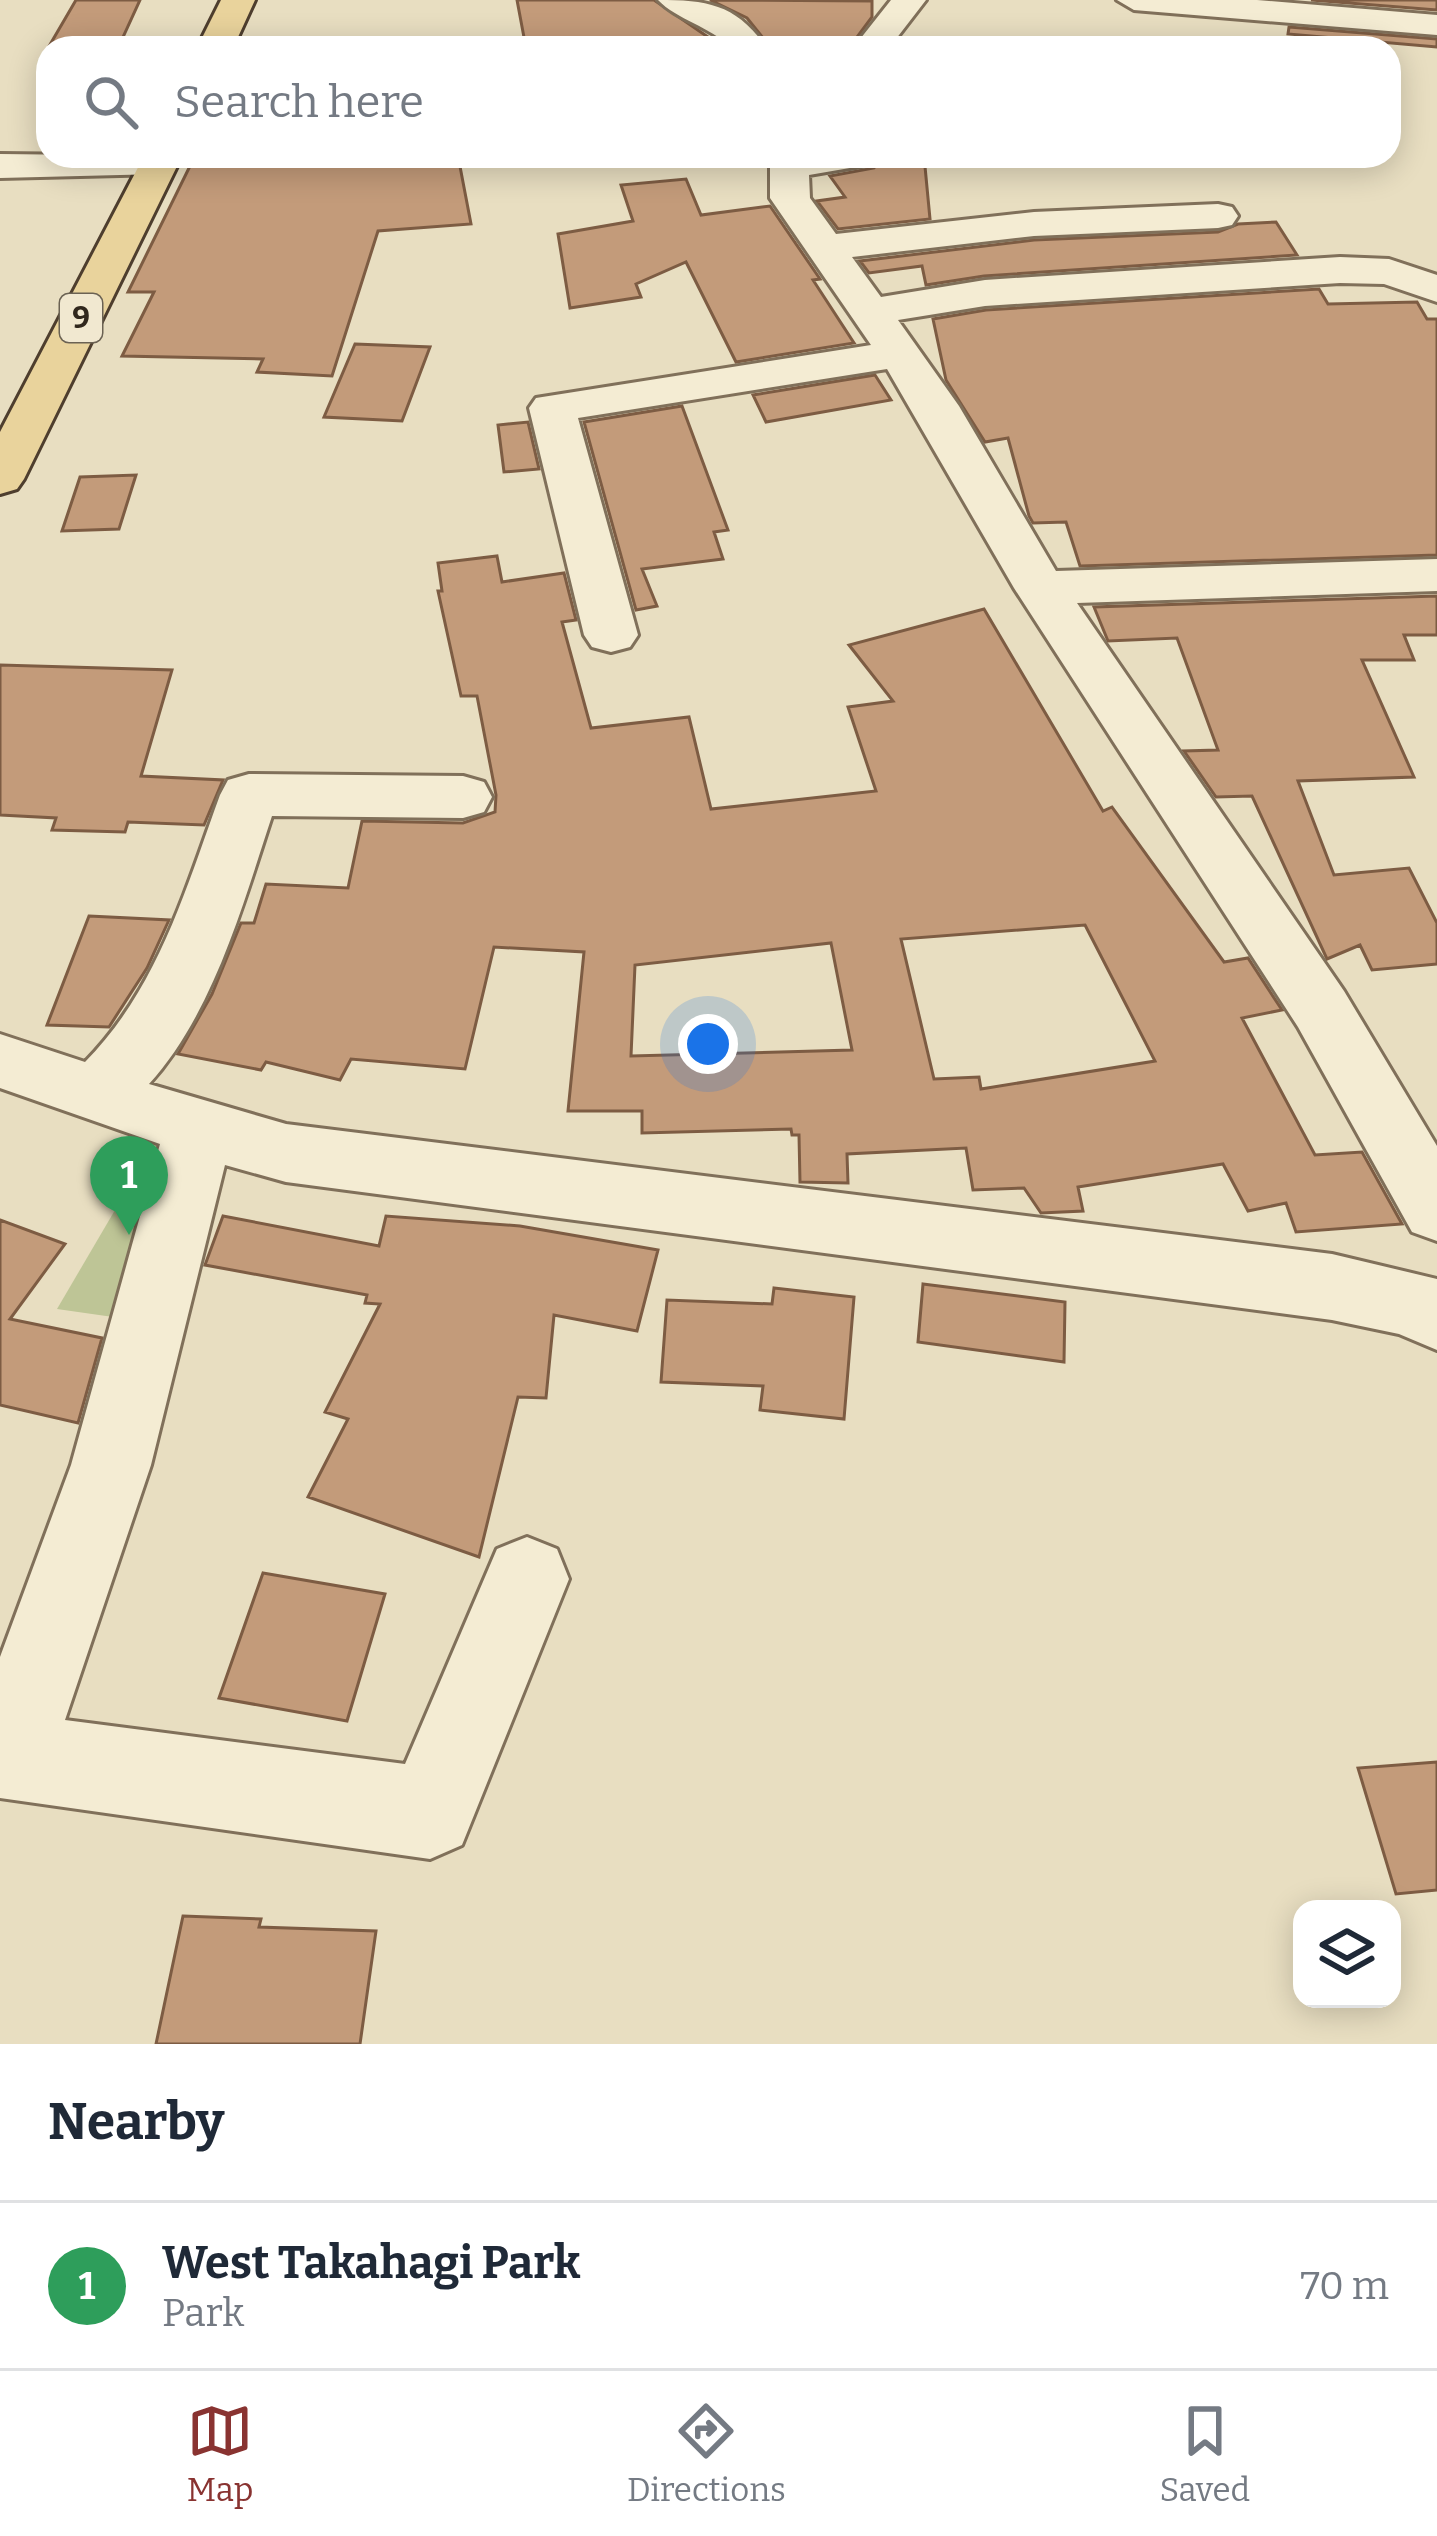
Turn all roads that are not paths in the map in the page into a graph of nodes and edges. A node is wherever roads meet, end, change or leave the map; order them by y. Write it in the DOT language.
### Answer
graph roads {
  1 [pos="238,0"];
  2 [pos="675,0"];
  3 [pos="909,0"];
  4 [pos="1134,0"];
  5 [pos="1264,5"];
  6 [pos="1345,8"];
  7 [pos="1437,25"];
  8 [pos="221,36"];
  9 [pos="741,36"];
  10 [pos="880,36"];
  11 [pos="36,164"];
  12 [pos="0,166"];
  13 [pos="156,168"];
  14 [pos="788,168"];
  15 [pos="1218,216"];
  16 [pos="821,248"];
  17 [pos="1437,289"];
  18 [pos="883,333"];
  19 [pos="0,479"];
  20 [pos="1437,575"];
  21 [pos="1040,588"];
  22 [pos="611,635"];
  23 [pos="463,797"];
  24 [pos="0,1060"];
  25 [pos="97,1095"];
  26 [pos="200,1129"];
  27 [pos="1437,1210"];
  28 [pos="1437,1316"];
  29 [pos="527,1579"];
  1 -- 8 [label="main road"];
  2 -- 9 [label="street"];
  3 -- 10 [label="street"];
  4 -- 5 [label="street"];
  5 -- 6 [label="street"];
  6 -- 7 [label="street"];
  11 -- 12 [label="street"];
  13 -- 19 [label="main road, 9"];
  14 -- 16 [label="street"];
  15 -- 16 [label="street"];
  16 -- 18 [label="street"];
  17 -- 18 [label="street"];
  18 -- 21 [label="street"];
  18 -- 22 [label="street"];
  20 -- 21 [label="street"];
  21 -- 27 [label="street"];
  23 -- 25 [label="street"];
  24 -- 25 [label="street"];
  25 -- 26 [label="street"];
  26 -- 28 [label="street"];
  26 -- 29 [label="street"];
}
